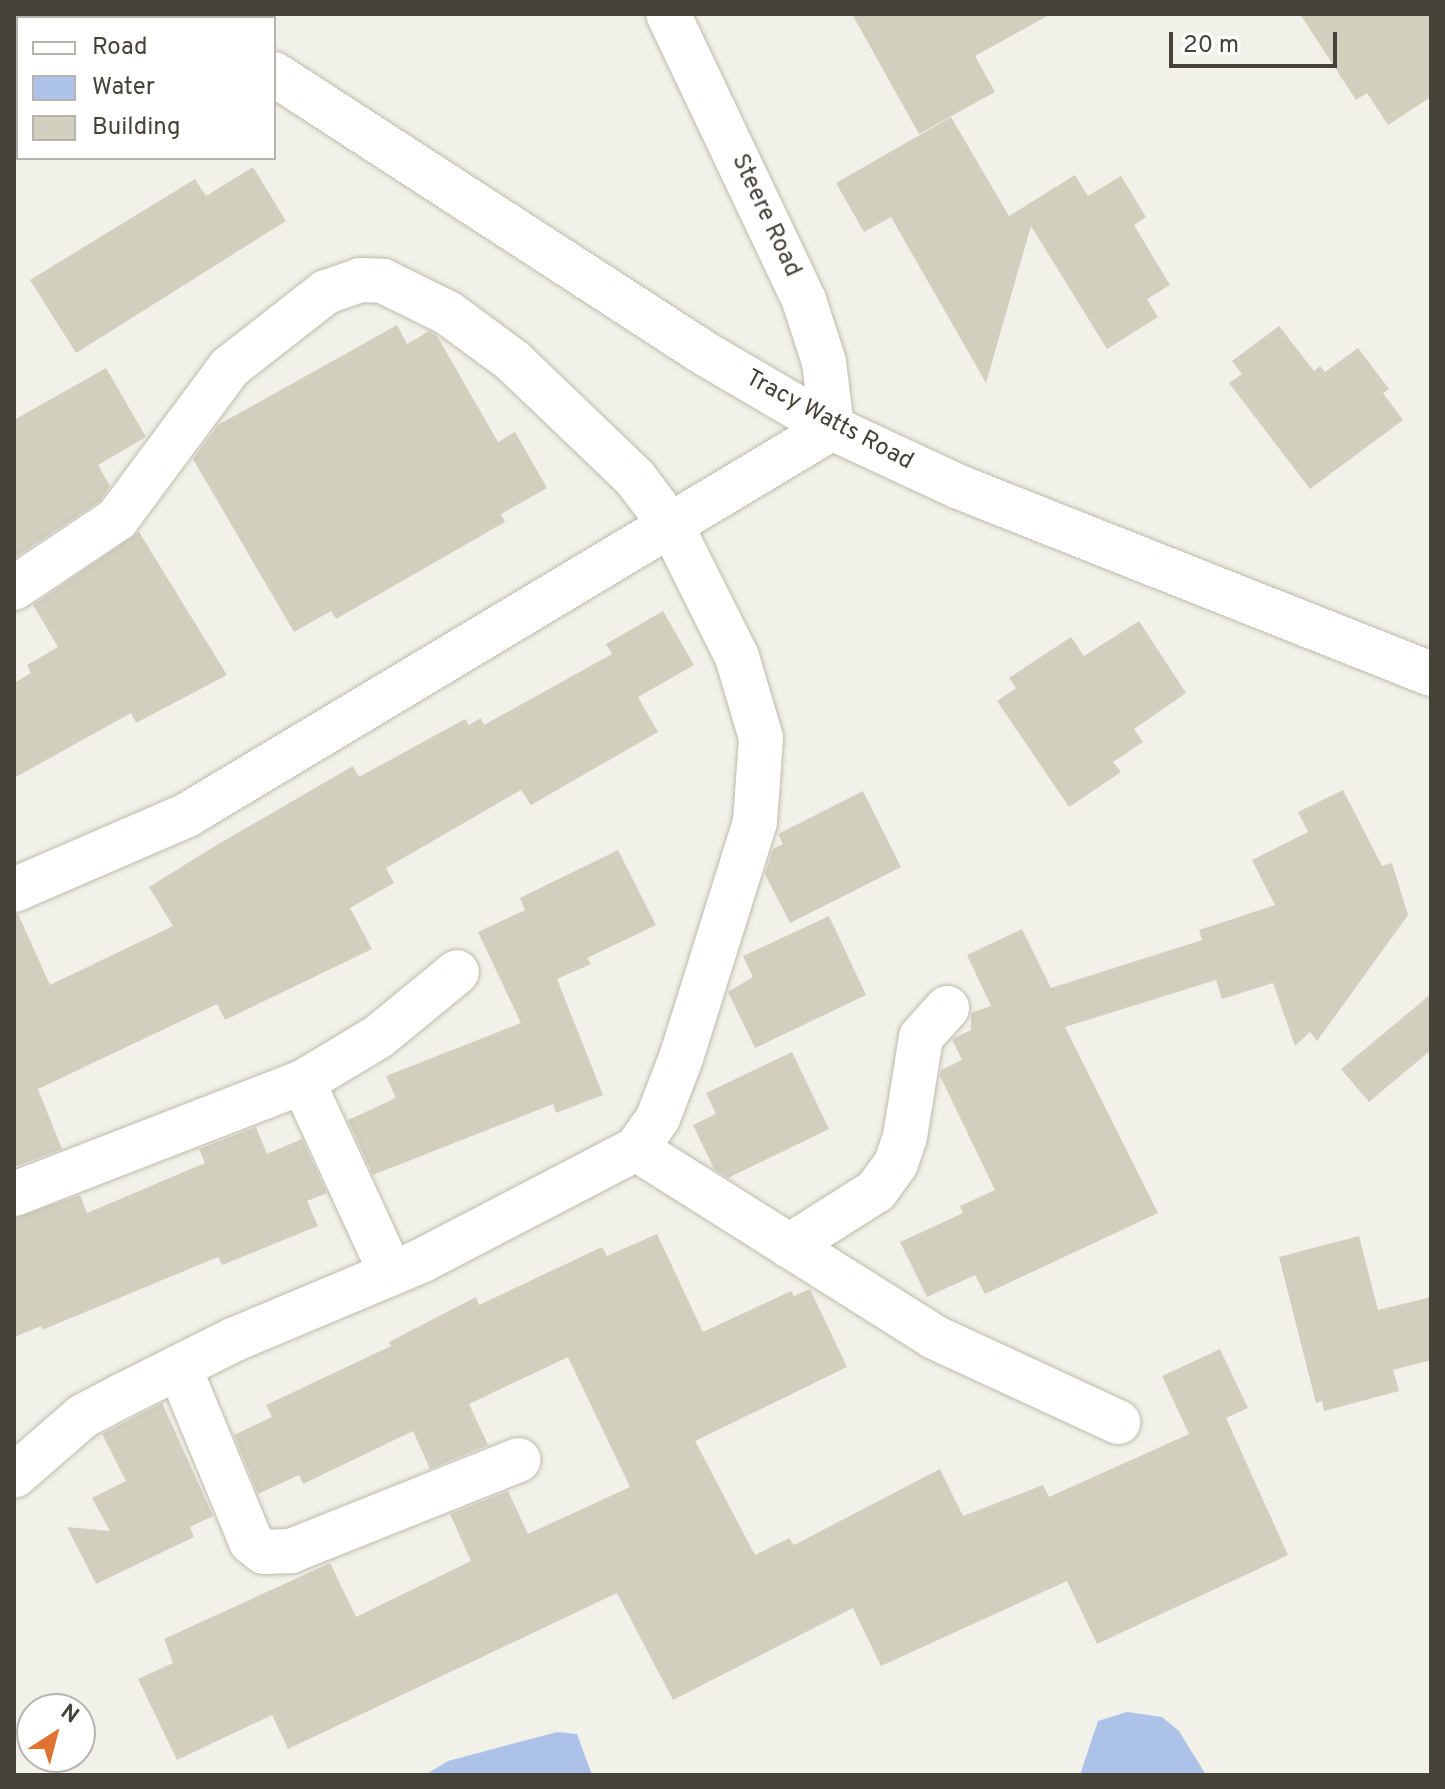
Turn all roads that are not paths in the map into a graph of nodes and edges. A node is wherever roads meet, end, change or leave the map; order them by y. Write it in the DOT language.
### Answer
graph roads {
  1 [pos="668,14"];
  2 [pos="276,75"];
  3 [pos="832,428"];
  4 [pos="672,527"];
  5 [pos="14,588"];
  6 [pos="1431,674"];
  7 [pos="14,890"];
  8 [pos="457,972"];
  9 [pos="947,1008"];
  10 [pos="303,1082"];
  11 [pos="636,1149"];
  12 [pos="14,1194"];
  13 [pos="789,1246"];
  14 [pos="391,1273"];
  15 [pos="179,1367"];
  16 [pos="1118,1422"];
  17 [pos="519,1460"];
  18 [pos="14,1476"];
  1 -- 3 [label="street, Steere Road"];
  2 -- 3 [label="street, Tracy Watts Road"];
  3 -- 4 [label="street"];
  3 -- 6 [label="street, Tracy Watts Road"];
  4 -- 5 [label="street"];
  4 -- 7 [label="street"];
  4 -- 11 [label="street"];
  8 -- 10 [label="street"];
  9 -- 13 [label="street"];
  10 -- 12 [label="street"];
  10 -- 14 [label="street"];
  11 -- 13 [label="street"];
  11 -- 14 [label="street"];
  13 -- 16 [label="street"];
  14 -- 15 [label="street"];
  15 -- 17 [label="street"];
  15 -- 18 [label="street"];
}
